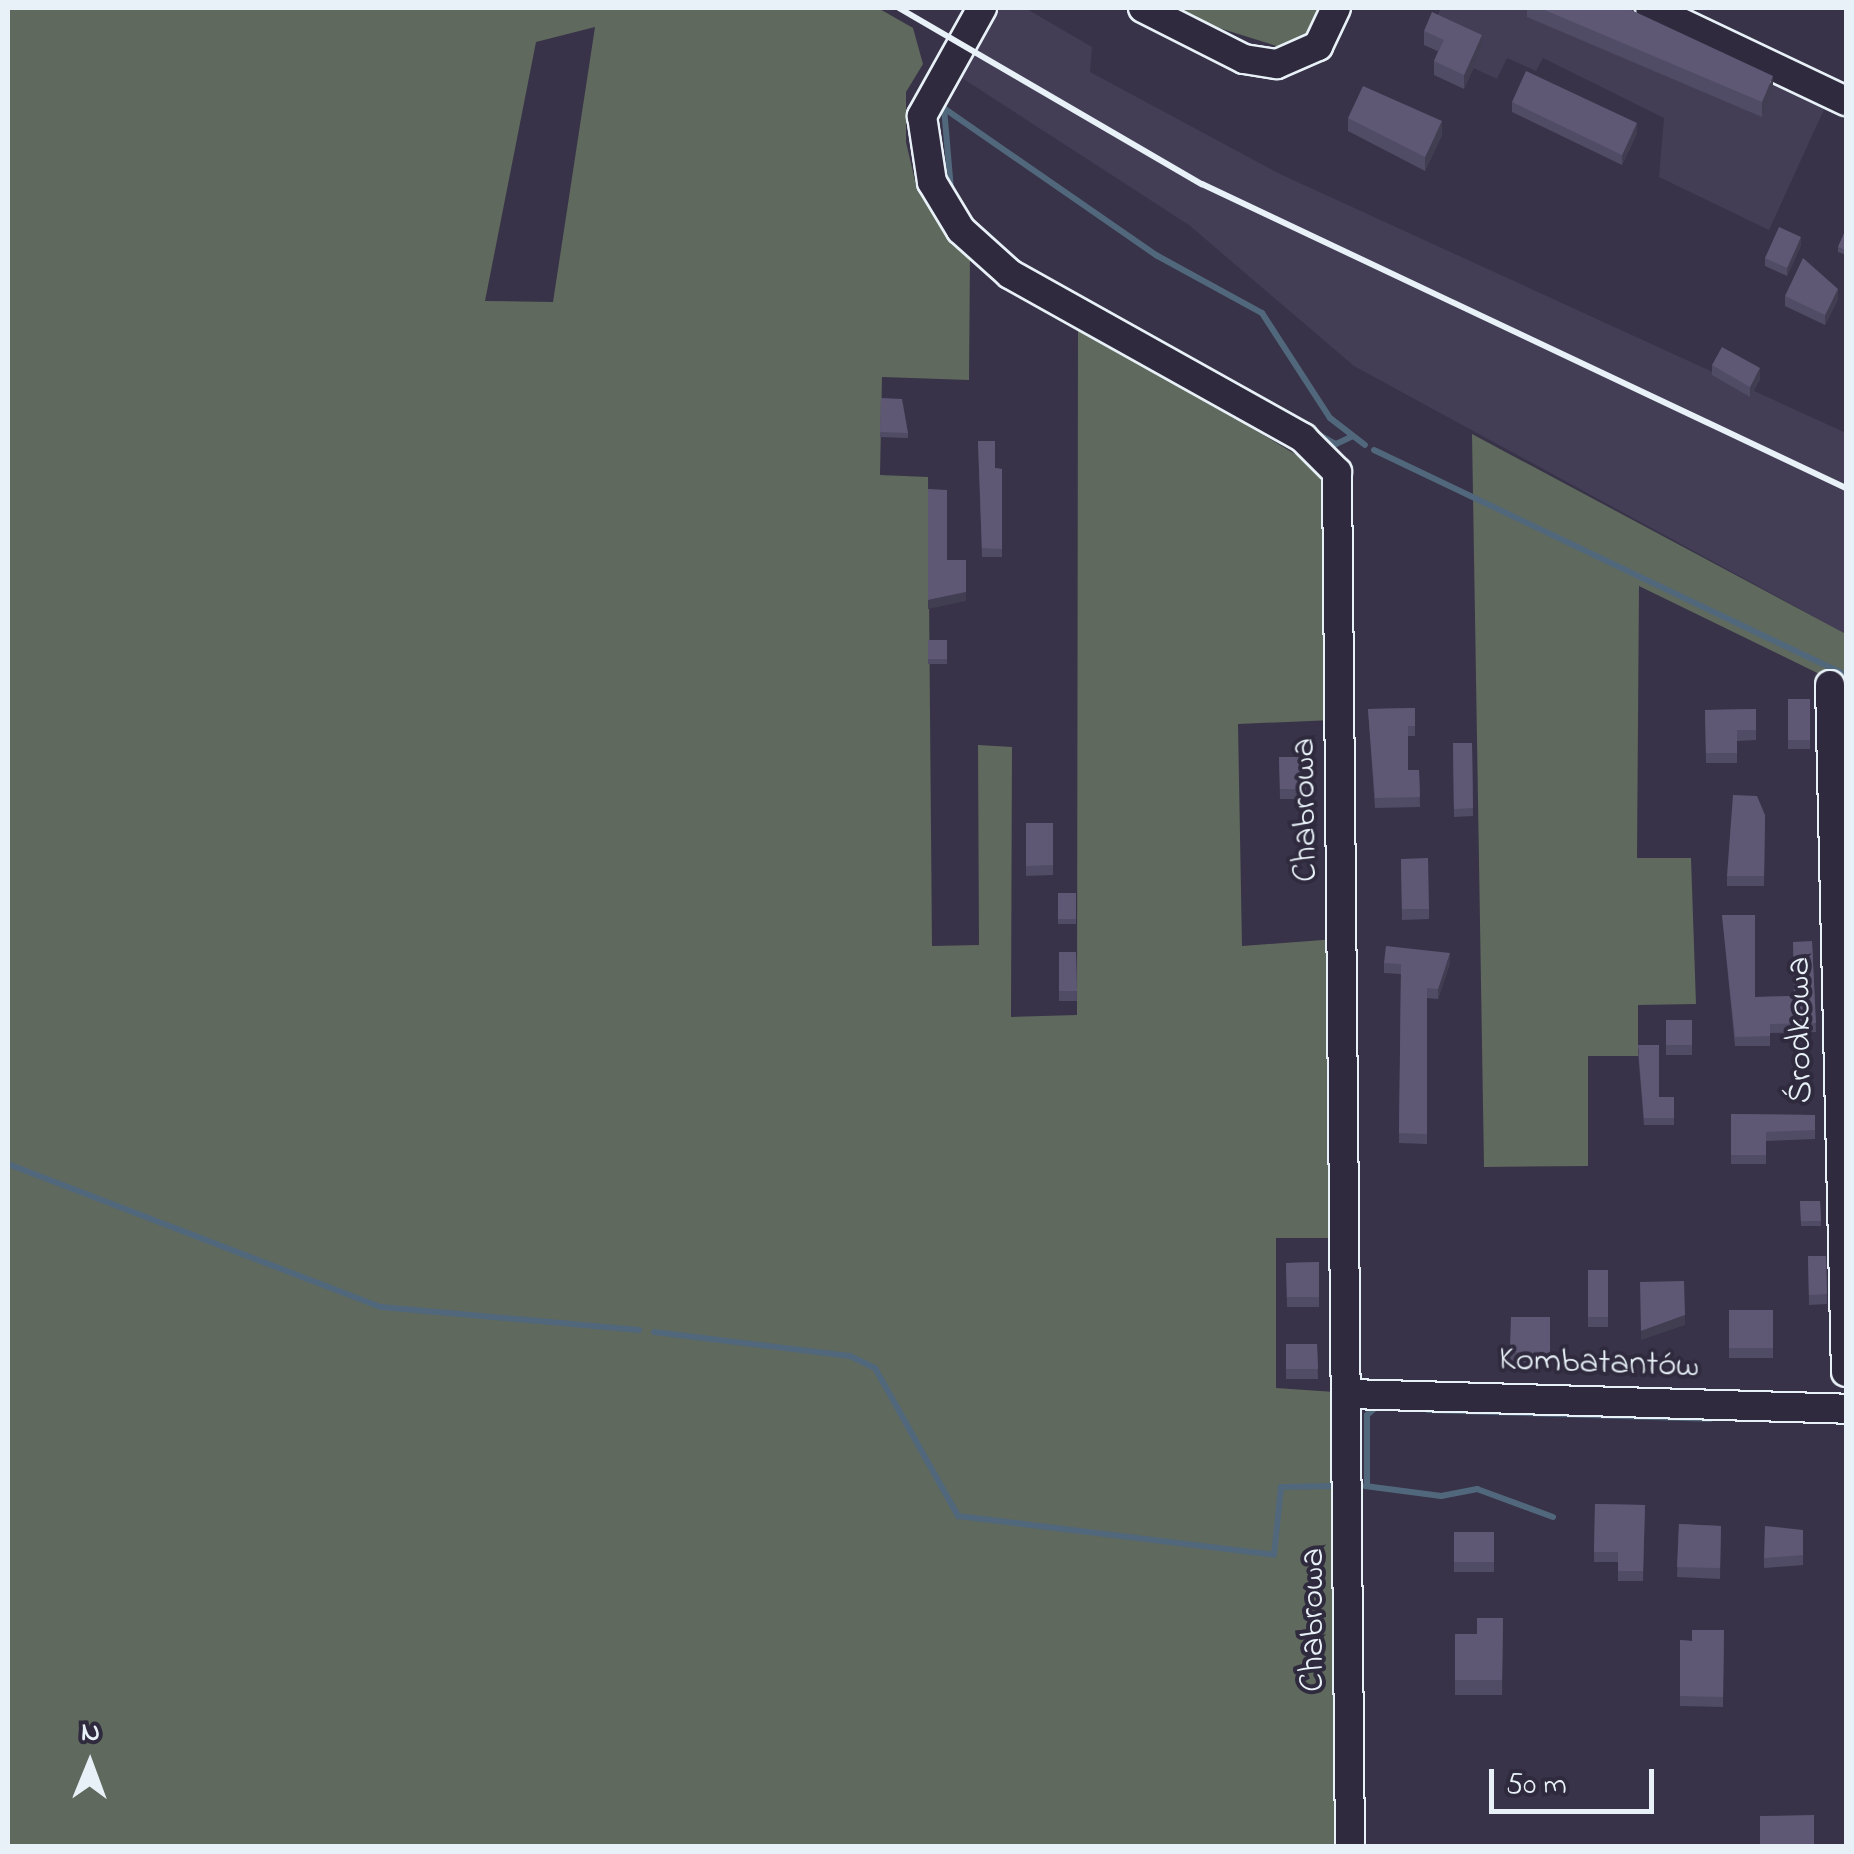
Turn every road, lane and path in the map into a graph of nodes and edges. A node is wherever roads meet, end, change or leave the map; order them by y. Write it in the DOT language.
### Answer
graph roads {
  1 [pos="982,8"];
  2 [pos="1143,8"];
  3 [pos="1336,8"];
  4 [pos="1650,8"];
  5 [pos="1846,101"];
  6 [pos="1830,686"];
  7 [pos="1846,1372"];
  8 [pos="1350,1394"];
  9 [pos="1846,1409"];
  10 [pos="1350,1846"];
  1 -- 8 [label="street, Chabrowa"];
  2 -- 3 [label="street"];
  4 -- 5 [label="street"];
  6 -- 7 [label="street, Środkowa"];
  8 -- 9 [label="street, Kombatantów"];
  8 -- 10 [label="street, Chabrowa"];
}
